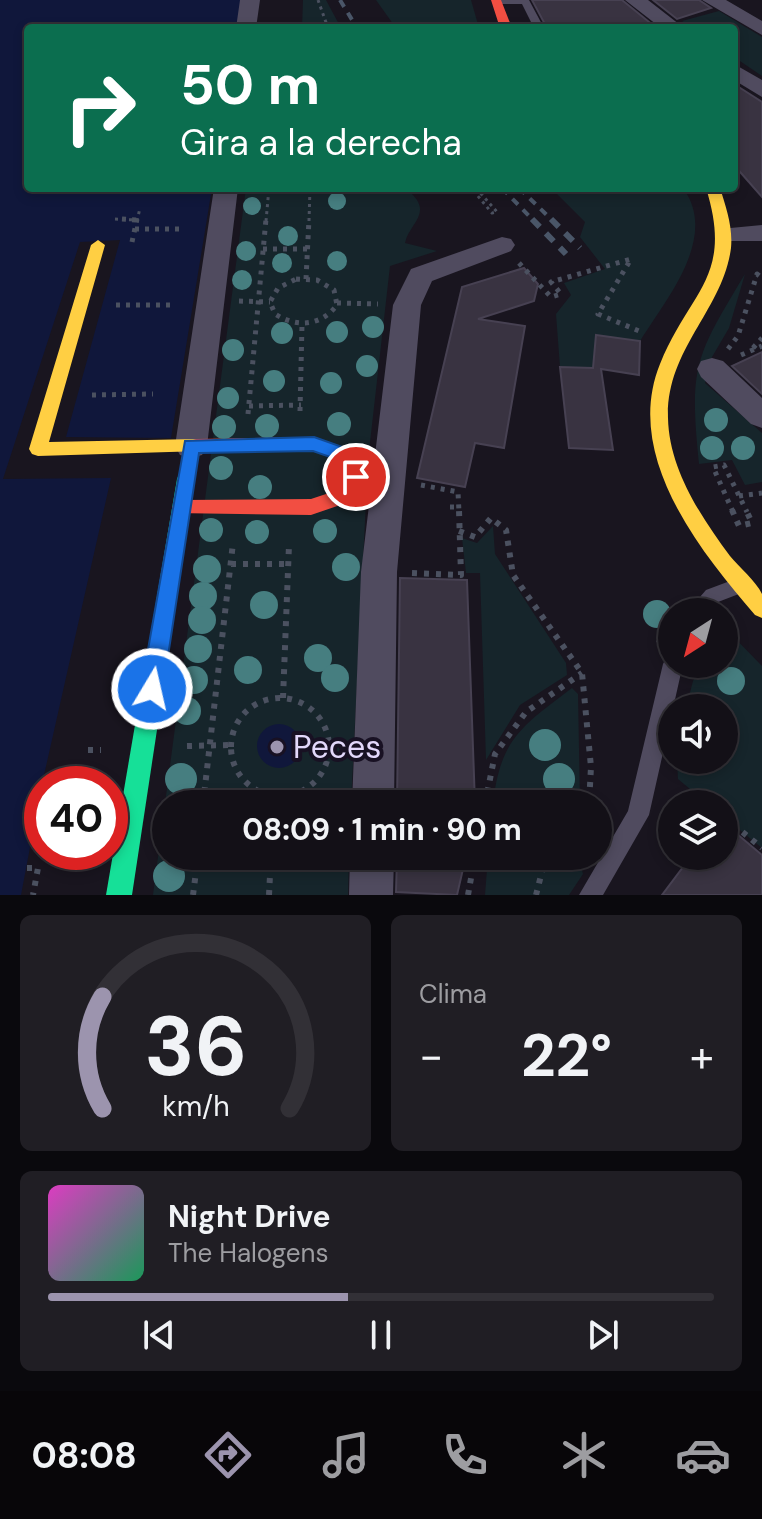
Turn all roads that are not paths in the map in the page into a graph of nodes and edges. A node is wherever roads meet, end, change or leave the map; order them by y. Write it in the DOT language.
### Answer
graph roads {
  1 [pos="250,0"];
  2 [pos="496,0"];
  3 [pos="635,0"];
  4 [pos="712,0"];
  5 [pos="525,1"];
  6 [pos="247,24"];
  7 [pos="505,24"];
  8 [pos="537,24"];
  9 [pos="668,24"];
  10 [pos="762,29"];
  11 [pos="738,73"];
  12 [pos="762,90"];
  13 [pos="225,192"];
  14 [pos="715,192"];
  15 [pos="762,233"];
  16 [pos="729,235"];
  17 [pos="98,245"];
  18 [pos="502,245"];
  19 [pos="712,369"];
  20 [pos="762,416"];
  21 [pos="191,446"];
  22 [pos="372,478"];
  23 [pos="181,508"];
  24 [pos="740,585"];
  25 [pos="710,598"];
  26 [pos="762,609"];
  27 [pos="670,678"];
  28 [pos="373,790"];
  29 [pos="372,870"];
  30 [pos="119,895"];
  31 [pos="371,895"];
  32 [pos="590,895"];
  1 -- 6 [label="street"];
  2 -- 5 [label="lane"];
  2 -- 7 [label="street"];
  3 -- 9 [label="street"];
  4 -- 10 [label="street"];
  5 -- 8 [label="lane"];
  11 -- 12 [label="street"];
  13 -- 21 [label="street"];
  14 -- 16 [label="street"];
  15 -- 16 [label="street"];
  16 -- 24 [label="street"];
  17 -- 21 [label="street"];
  18 -- 22 [label="street"];
  19 -- 20 [label="street"];
  21 -- 22 [label="street"];
  21 -- 23 [label="street"];
  22 -- 23 [label="street"];
  22 -- 28 [label="street"];
  23 -- 30 [label="street"];
  24 -- 25 [label="lane"];
  24 -- 26 [label="street"];
  27 -- 32 [label="lane"];
  29 -- 31 [label="street"];
}
